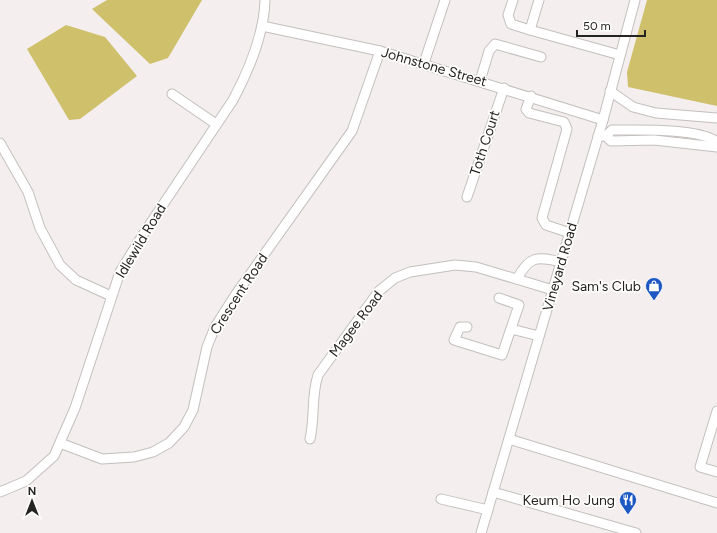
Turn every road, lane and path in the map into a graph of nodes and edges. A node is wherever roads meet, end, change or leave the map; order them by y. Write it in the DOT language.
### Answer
graph roads {
  1 [pos="265,0"];
  2 [pos="445,0"];
  3 [pos="513,0"];
  4 [pos="539,0"];
  5 [pos="635,0"];
  6 [pos="262,26"];
  7 [pos="530,30"];
  8 [pos="380,51"];
  9 [pos="620,55"];
  10 [pos="541,57"];
  11 [pos="424,64"];
  12 [pos="480,81"];
  13 [pos="504,88"];
  14 [pos="610,91"];
  15 [pos="172,94"];
  16 [pos="531,96"];
  17 [pos="717,118"];
  18 [pos="603,120"];
  19 [pos="216,124"];
  20 [pos="602,136"];
  21 [pos="717,142"];
  22 [pos="0,143"];
  23 [pos="717,147"];
  24 [pos="467,197"];
  25 [pos="570,233"];
  26 [pos="561,262"];
  27 [pos="517,279"];
  28 [pos="553,290"];
  29 [pos="111,296"];
  30 [pos="499,298"];
  31 [pos="467,327"];
  32 [pos="511,329"];
  33 [pos="539,336"];
  34 [pos="717,411"];
  35 [pos="310,439"];
  36 [pos="509,439"];
  37 [pos="60,443"];
  38 [pos="717,472"];
  39 [pos="0,492"];
  40 [pos="493,492"];
  41 [pos="441,499"];
  42 [pos="717,503"];
  43 [pos="488,510"];
  44 [pos="611,530"];
  45 [pos="481,533"];
  46 [pos="636,533"];
  1 -- 6 [label="street, Idlewild Road"];
  2 -- 11 [label="street"];
  3 -- 7 [label="street"];
  4 -- 7 [label="street"];
  5 -- 9 [label="street, Vineyard Road"];
  6 -- 8 [label="street, Johnstone Street"];
  6 -- 19 [label="street, Idlewild Road"];
  7 -- 9 [label="street"];
  8 -- 11 [label="street, Johnstone Street"];
  8 -- 37 [label="street, Crescent Road"];
  9 -- 14 [label="street, Vineyard Road"];
  10 -- 12 [label="street"];
  11 -- 12 [label="street, Johnstone Street"];
  12 -- 13 [label="street, Johnstone Street"];
  13 -- 16 [label="street, Johnstone Street"];
  13 -- 24 [label="street, Toth Court"];
  14 -- 17 [label="street"];
  14 -- 18 [label="street, Vineyard Road"];
  15 -- 19 [label="street"];
  16 -- 18 [label="street, Johnstone Street"];
  16 -- 25 [label="street"];
  18 -- 20 [label="street, Vineyard Road"];
  19 -- 29 [label="street, Idlewild Road"];
  20 -- 21 [label="street"];
  20 -- 23 [label="street"];
  20 -- 25 [label="street, Vineyard Road"];
  22 -- 29 [label="street"];
  25 -- 26 [label="street, Vineyard Road"];
  26 -- 27 [label="street"];
  26 -- 28 [label="street, Vineyard Road"];
  27 -- 28 [label="street, Magee Road"];
  27 -- 35 [label="street, Magee Road"];
  28 -- 33 [label="street, Vineyard Road"];
  29 -- 37 [label="street, Idlewild Road"];
  30 -- 32 [label="street"];
  31 -- 32 [label="street"];
  32 -- 33 [label="street"];
  33 -- 36 [label="street, Vineyard Road"];
  34 -- 38 [label="street"];
  36 -- 40 [label="street, Vineyard Road"];
  36 -- 42 [label="street"];
  37 -- 39 [label="street, Idlewild Road"];
  40 -- 43 [label="street, Vineyard Road"];
  40 -- 44 [label="street"];
  41 -- 43 [label="street"];
  43 -- 45 [label="street, Vineyard Road"];
  44 -- 46 [label="street"];
}
